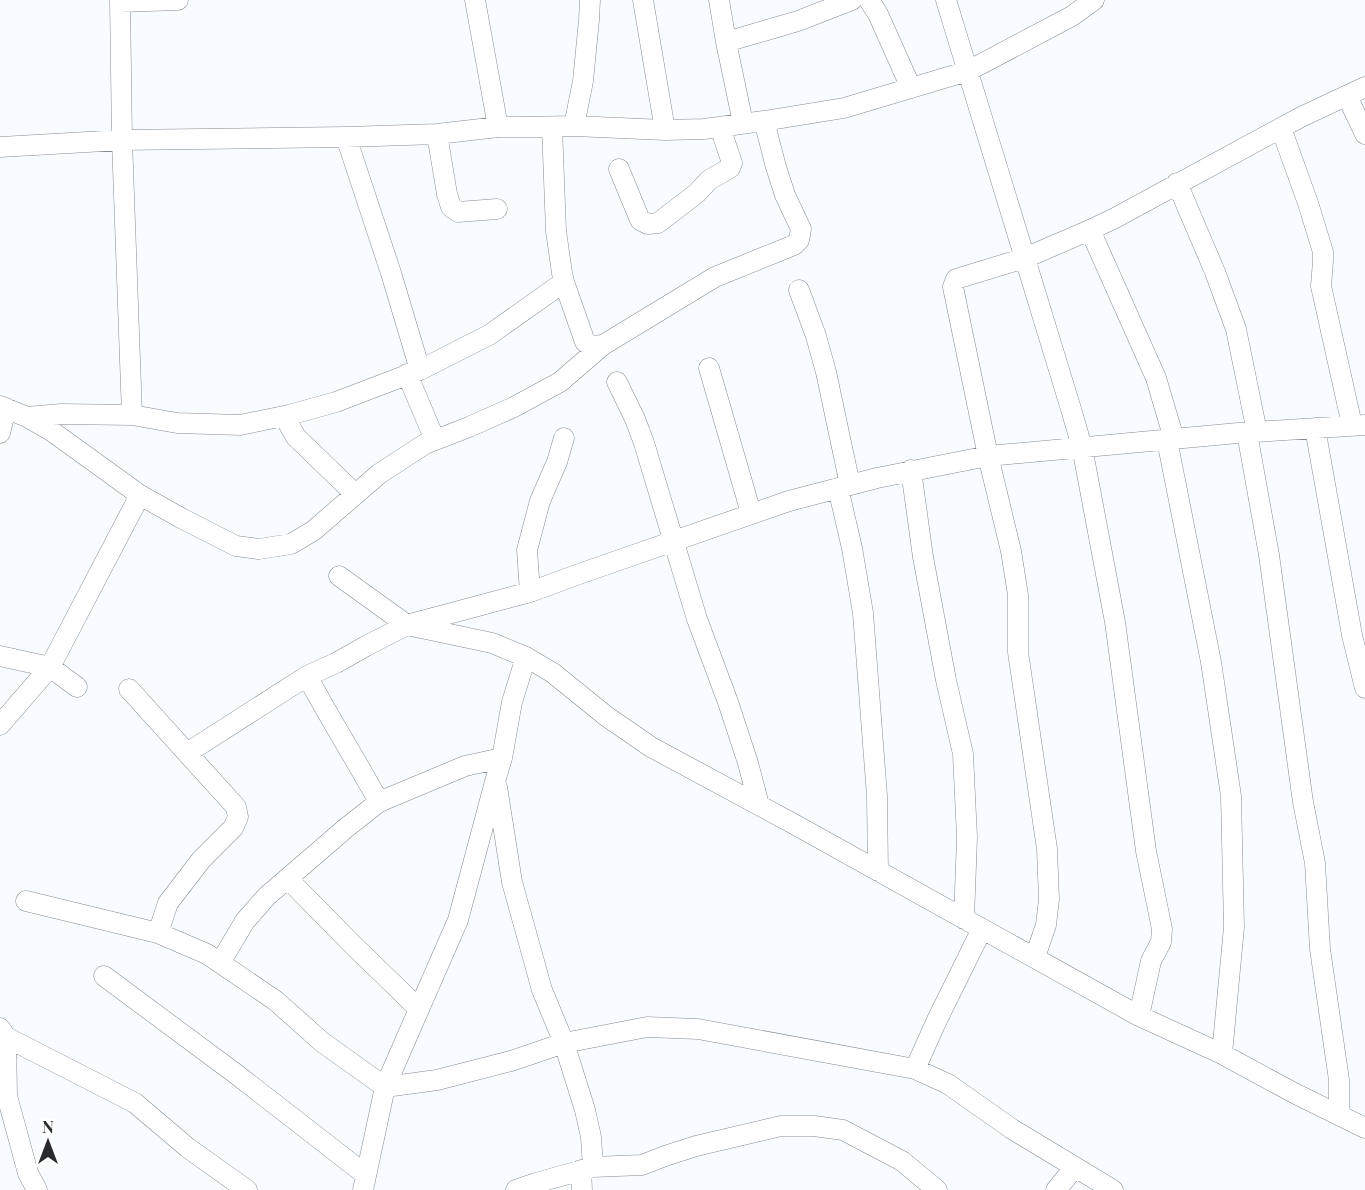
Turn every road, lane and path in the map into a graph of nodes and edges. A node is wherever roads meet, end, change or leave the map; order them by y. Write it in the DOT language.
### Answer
graph roads {
  1 [pos="178,0"];
  2 [pos="475,0"];
  3 [pos="590,0"];
  4 [pos="643,0"];
  5 [pos="719,0"];
  6 [pos="852,0"];
  7 [pos="869,0"];
  8 [pos="946,0"];
  9 [pos="1094,0"];
  10 [pos="120,1"];
  11 [pos="726,42"];
  12 [pos="968,71"];
  13 [pos="1365,87"];
  14 [pos="911,88"];
  15 [pos="1347,96"];
  16 [pos="764,121"];
  17 [pos="743,123"];
  18 [pos="574,126"];
  19 [pos="498,127"];
  20 [pos="552,127"];
  21 [pos="720,127"];
  22 [pos="1281,128"];
  23 [pos="665,130"];
  24 [pos="437,134"];
  25 [pos="1365,134"];
  26 [pos="346,137"];
  27 [pos="122,140"];
  28 [pos="0,147"];
  29 [pos="619,169"];
  30 [pos="1177,183"];
  31 [pos="497,209"];
  32 [pos="1090,230"];
  33 [pos="1025,258"];
  34 [pos="564,282"];
  35 [pos="799,290"];
  36 [pos="603,345"];
  37 [pos="709,368"];
  38 [pos="414,372"];
  39 [pos="617,382"];
  40 [pos="3,407"];
  41 [pos="132,415"];
  42 [pos="284,416"];
  43 [pos="27,417"];
  44 [pos="1358,425"];
  45 [pos="1316,428"];
  46 [pos="1252,432"];
  47 [pos="0,434"];
  48 [pos="564,438"];
  49 [pos="1171,439"];
  50 [pos="435,440"];
  51 [pos="1082,447"];
  52 [pos="988,456"];
  53 [pos="911,470"];
  54 [pos="844,486"];
  55 [pos="355,494"];
  56 [pos="140,495"];
  57 [pos="751,513"];
  58 [pos="674,542"];
  59 [pos="339,576"];
  60 [pos="531,592"];
  61 [pos="407,625"];
  62 [pos="0,656"];
  63 [pos="526,657"];
  64 [pos="50,666"];
  65 [pos="307,676"];
  66 [pos="77,687"];
  67 [pos="1365,688"];
  68 [pos="129,689"];
  69 [pos="0,724"];
  70 [pos="187,753"];
  71 [pos="502,758"];
  72 [pos="496,778"];
  73 [pos="379,802"];
  74 [pos="759,805"];
  75 [pos="878,871"];
  76 [pos="288,879"];
  77 [pos="26,901"];
  78 [pos="964,919"];
  79 [pos="982,928"];
  80 [pos="158,933"];
  81 [pos="1035,957"];
  82 [pos="220,963"];
  83 [pos="104,976"];
  84 [pos="419,1009"];
  85 [pos="1139,1016"];
  86 [pos="3,1032"];
  87 [pos="564,1043"];
  88 [pos="1222,1054"];
  89 [pos="915,1069"];
  90 [pos="386,1087"];
  91 [pos="1340,1114"];
  92 [pos="1365,1128"];
  93 [pos="1075,1167"];
  94 [pos="586,1176"];
  95 [pos="364,1182"];
  96 [pos="37,1190"];
  97 [pos="247,1190"];
  98 [pos="516,1190"];
  99 [pos="937,1190"];
  100 [pos="1056,1190"];
  101 [pos="1113,1190"];
  1 -- 10 [label="street"];
  2 -- 19 [label="street"];
  3 -- 18 [label="street"];
  4 -- 23 [label="street"];
  5 -- 11 [label="street"];
  6 -- 11 [label="street"];
  7 -- 14 [label="street"];
  8 -- 12 [label="street"];
  9 -- 12 [label="street"];
  10 -- 27 [label="street"];
  11 -- 17 [label="street"];
  12 -- 14 [label="street"];
  12 -- 33 [label="street"];
  13 -- 15 [label="street"];
  14 -- 16 [label="street"];
  15 -- 22 [label="street"];
  15 -- 25 [label="street"];
  16 -- 17 [label="street"];
  16 -- 36 [label="street"];
  17 -- 21 [label="street"];
  18 -- 20 [label="street"];
  18 -- 23 [label="street"];
  19 -- 20 [label="street"];
  19 -- 24 [label="street"];
  20 -- 34 [label="street"];
  21 -- 23 [label="street"];
  21 -- 29 [label="street"];
  22 -- 30 [label="street"];
  22 -- 44 [label="street"];
  24 -- 26 [label="street"];
  24 -- 31 [label="street"];
  26 -- 27 [label="street"];
  26 -- 38 [label="street"];
  27 -- 28 [label="street"];
  27 -- 41 [label="street"];
  30 -- 32 [label="street"];
  30 -- 46 [label="street"];
  32 -- 33 [label="street"];
  32 -- 49 [label="street"];
  33 -- 51 [label="street"];
  33 -- 52 [label="street"];
  34 -- 36 [label="street"];
  34 -- 38 [label="street"];
  35 -- 54 [label="street"];
  36 -- 50 [label="street"];
  37 -- 57 [label="street"];
  38 -- 42 [label="street"];
  38 -- 50 [label="street"];
  39 -- 58 [label="street"];
  40 -- 43 [label="street"];
  40 -- 47 [label="street"];
  41 -- 42 [label="street"];
  41 -- 43 [label="street"];
  42 -- 55 [label="street"];
  43 -- 56 [label="street"];
  44 -- 45 [label="street"];
  45 -- 46 [label="street"];
  45 -- 67 [label="street"];
  46 -- 49 [label="street"];
  46 -- 91 [label="street"];
  48 -- 60 [label="street"];
  49 -- 51 [label="street"];
  49 -- 88 [label="street"];
  50 -- 55 [label="street"];
  51 -- 52 [label="street"];
  51 -- 85 [label="street"];
  52 -- 53 [label="street"];
  52 -- 81 [label="street"];
  53 -- 54 [label="street"];
  53 -- 78 [label="street"];
  54 -- 57 [label="street"];
  54 -- 75 [label="street"];
  55 -- 56 [label="street"];
  56 -- 64 [label="street"];
  57 -- 58 [label="street"];
  58 -- 60 [label="street"];
  58 -- 74 [label="street"];
  59 -- 61 [label="street"];
  60 -- 61 [label="street"];
  61 -- 63 [label="street"];
  61 -- 65 [label="street"];
  62 -- 64 [label="street"];
  63 -- 71 [label="street"];
  63 -- 74 [label="street"];
  64 -- 66 [label="street"];
  64 -- 69 [label="street"];
  65 -- 70 [label="street"];
  65 -- 73 [label="street"];
  68 -- 70 [label="street"];
  70 -- 80 [label="street"];
  71 -- 72 [label="street"];
  71 -- 73 [label="street"];
  72 -- 84 [label="street"];
  72 -- 87 [label="street"];
  73 -- 76 [label="street"];
  74 -- 75 [label="street"];
  75 -- 78 [label="street"];
  76 -- 82 [label="street"];
  76 -- 84 [label="street"];
  77 -- 80 [label="street"];
  78 -- 79 [label="street"];
  79 -- 81 [label="street"];
  79 -- 89 [label="street"];
  80 -- 82 [label="street"];
  81 -- 85 [label="street"];
  82 -- 90 [label="street"];
  83 -- 95 [label="street"];
  84 -- 90 [label="street"];
  85 -- 88 [label="street"];
  86 -- 96 [label="street"];
  86 -- 97 [label="street"];
  87 -- 89 [label="street"];
  87 -- 90 [label="street"];
  87 -- 94 [label="street"];
  88 -- 91 [label="street"];
  89 -- 93 [label="street"];
  90 -- 95 [label="street"];
  91 -- 92 [label="street"];
  93 -- 100 [label="street"];
  93 -- 101 [label="street"];
  94 -- 98 [label="street"];
  94 -- 99 [label="street"];
}
